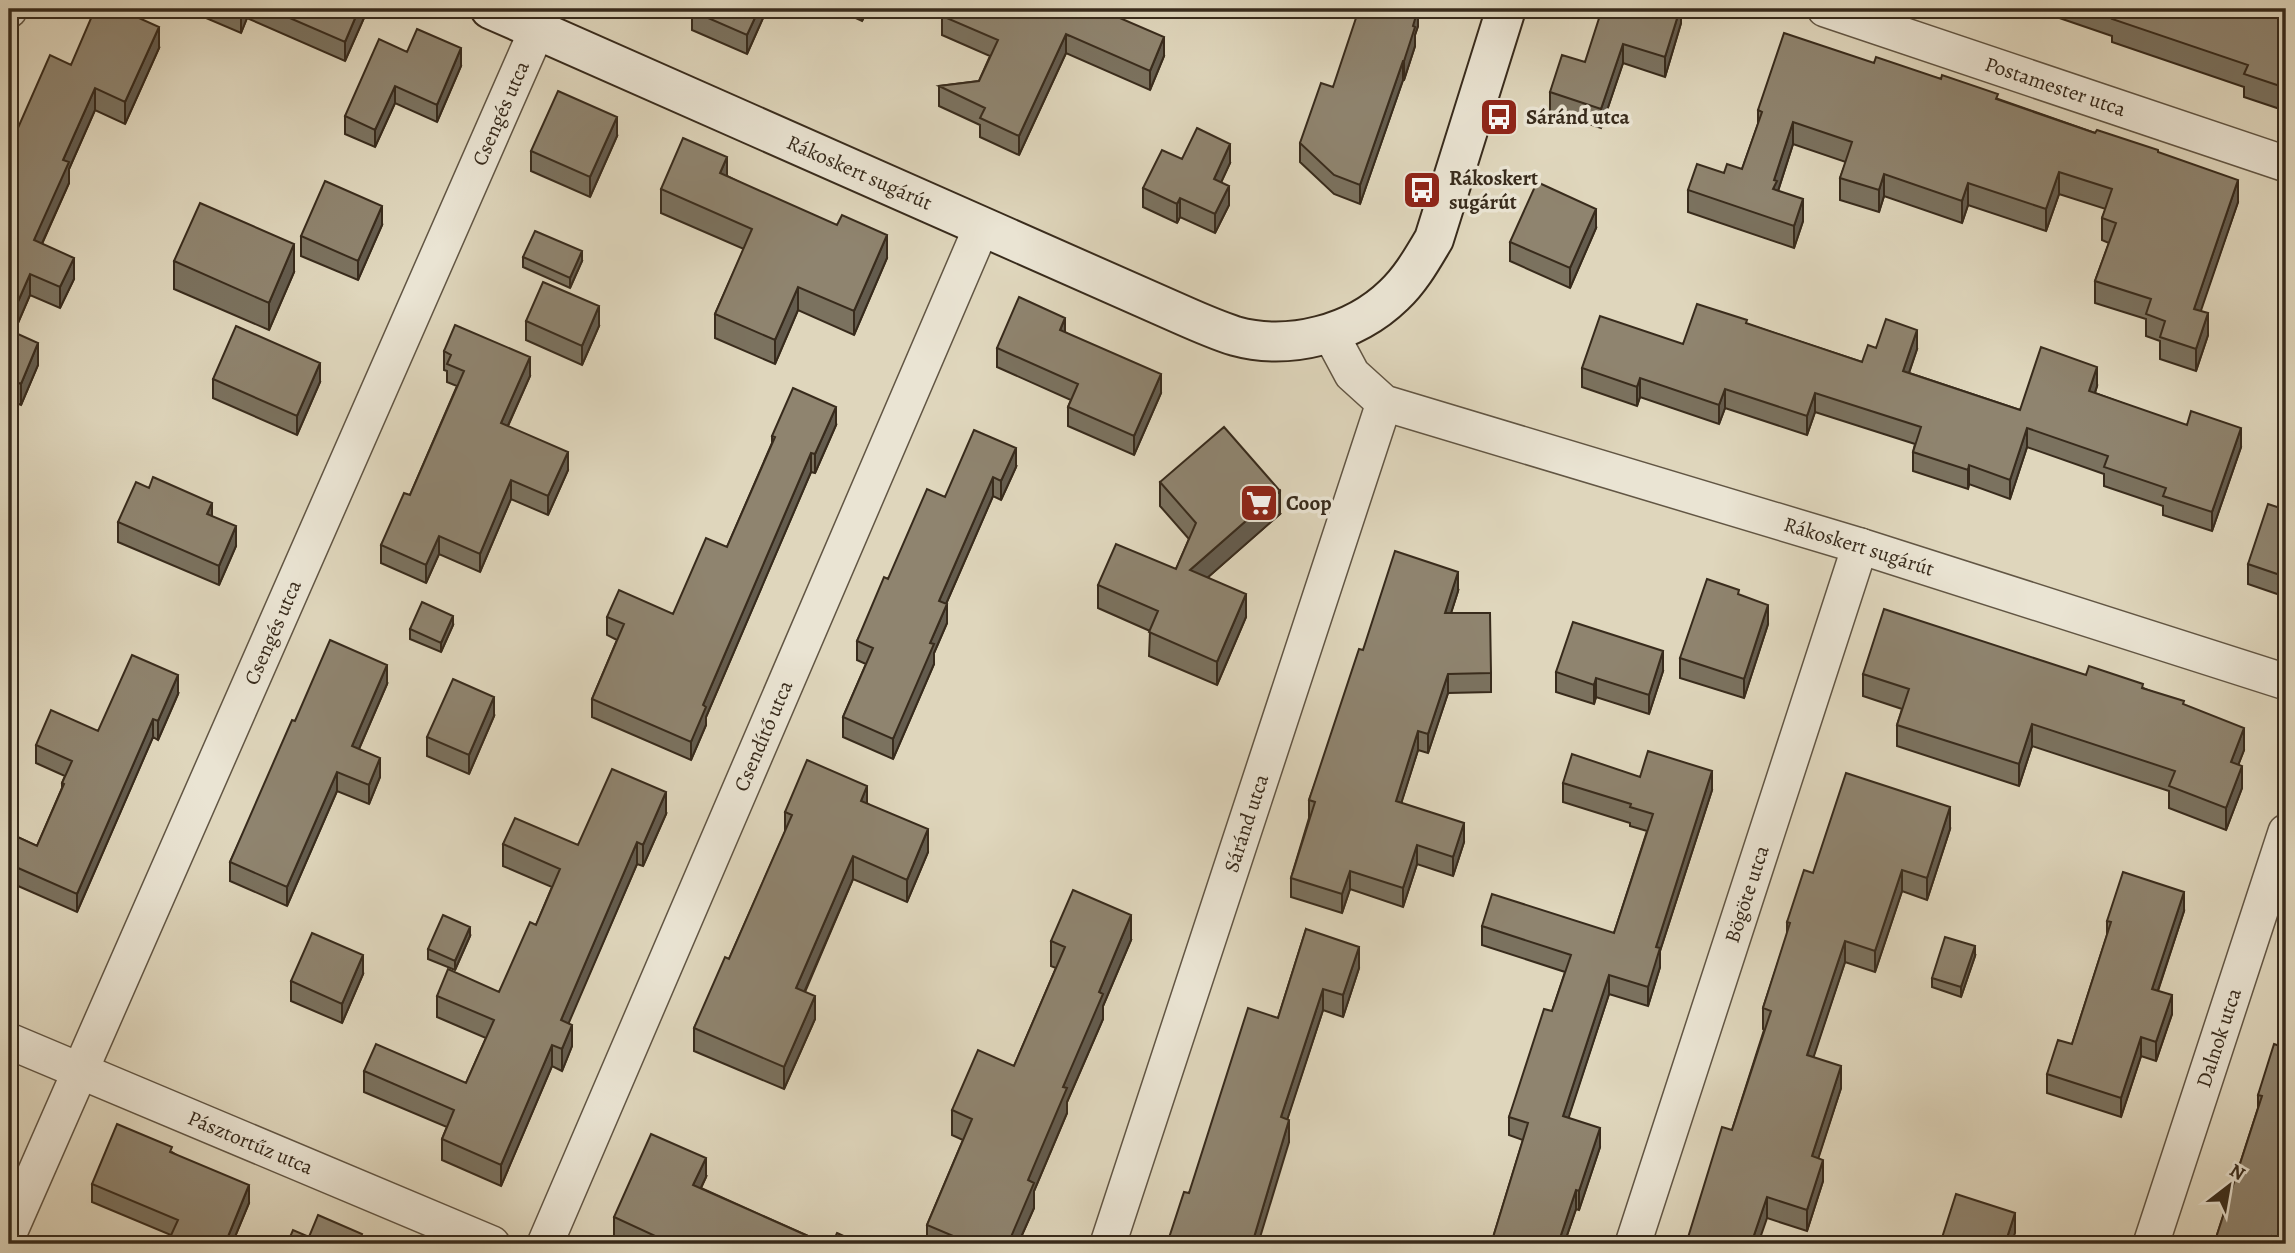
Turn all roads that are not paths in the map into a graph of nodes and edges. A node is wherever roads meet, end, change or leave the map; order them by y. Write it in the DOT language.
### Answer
graph roads {
  1 [pos="490,9"];
  2 [pos="1506,9"];
  3 [pos="1825,9"];
  4 [pos="537,30"];
  5 [pos="2286,164"];
  6 [pos="982,226"];
  7 [pos="1330,333"];
  8 [pos="1384,403"];
  9 [pos="1860,546"];
  10 [pos="2286,682"];
  11 [pos="2286,832"];
  12 [pos="9,1041"];
  13 [pos="80,1072"];
  14 [pos="9,1234"];
  15 [pos="492,1244"];
  16 [pos="545,1244"];
  17 [pos="1108,1244"];
  18 [pos="1633,1244"];
  19 [pos="2151,1244"];
  1 -- 4 [label="street, Rákoskert sugárút"];
  2 -- 7 [label="street"];
  3 -- 5 [label="street, Postamester utca"];
  4 -- 6 [label="street, Rákoskert sugárút"];
  4 -- 13 [label="street, Csengés utca"];
  6 -- 7 [label="street, Rákoskert sugárút"];
  6 -- 16 [label="street, Csendítő utca"];
  7 -- 8 [label="street, Rákoskert sugárút"];
  8 -- 9 [label="street, Rákoskert sugárút"];
  8 -- 17 [label="street, Sáránd utca"];
  9 -- 10 [label="street, Rákoskert sugárút"];
  9 -- 18 [label="street, Bögöte utca"];
  11 -- 19 [label="street, Dalnok utca"];
  12 -- 13 [label="street, Pásztortűz utca"];
  13 -- 14 [label="street, Csengés utca"];
  13 -- 15 [label="street, Pásztortűz utca"];
}
